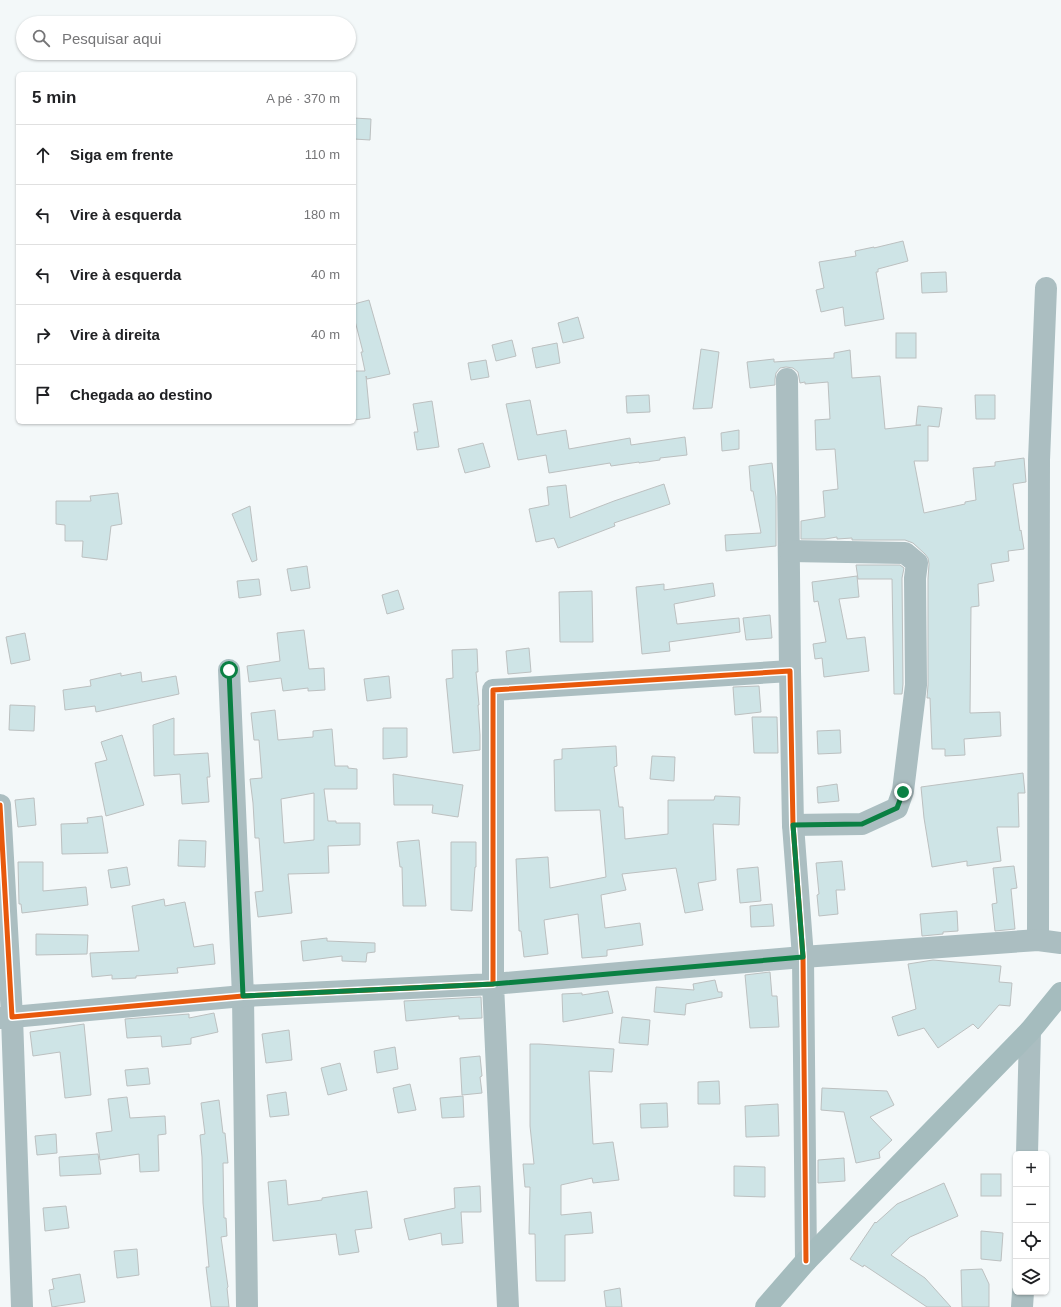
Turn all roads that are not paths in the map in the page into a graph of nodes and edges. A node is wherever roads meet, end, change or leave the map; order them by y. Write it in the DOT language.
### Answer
graph roads {
  1 [pos="1046,288"];
  2 [pos="787,379"];
  3 [pos="790,551"];
  4 [pos="229,670"];
  5 [pos="790,671"];
  6 [pos="0,805"];
  7 [pos="793,825"];
  8 [pos="1038,940"];
  9 [pos="1061,943"];
  10 [pos="803,957"];
  11 [pos="493,984"];
  12 [pos="1061,993"];
  13 [pos="243,996"];
  14 [pos="6,1018"];
  15 [pos="1030,1031"];
  16 [pos="1027,1151"];
  17 [pos="806,1261"];
  18 [pos="1023,1295"];
  19 [pos="772,1303"];
  20 [pos="22,1307"];
  21 [pos="247,1307"];
  22 [pos="508,1307"];
  23 [pos="1022,1307"];
  1 -- 8 [label="street"];
  2 -- 3 [label="street"];
  3 -- 5 [label="street"];
  3 -- 7 [label="street"];
  4 -- 13 [label="street"];
  5 -- 7 [label="street"];
  5 -- 11 [label="street"];
  6 -- 14 [label="street"];
  7 -- 10 [label="street"];
  8 -- 9 [label="street"];
  8 -- 10 [label="street"];
  10 -- 11 [label="street"];
  10 -- 17 [label="street"];
  11 -- 13 [label="street"];
  11 -- 22 [label="street"];
  12 -- 15 [label="main road"];
  13 -- 14 [label="street"];
  13 -- 21 [label="street"];
  14 -- 20 [label="street"];
  15 -- 16 [label="street"];
  15 -- 17 [label="main road"];
  17 -- 19 [label="main road"];
  18 -- 23 [label="street"];
}
